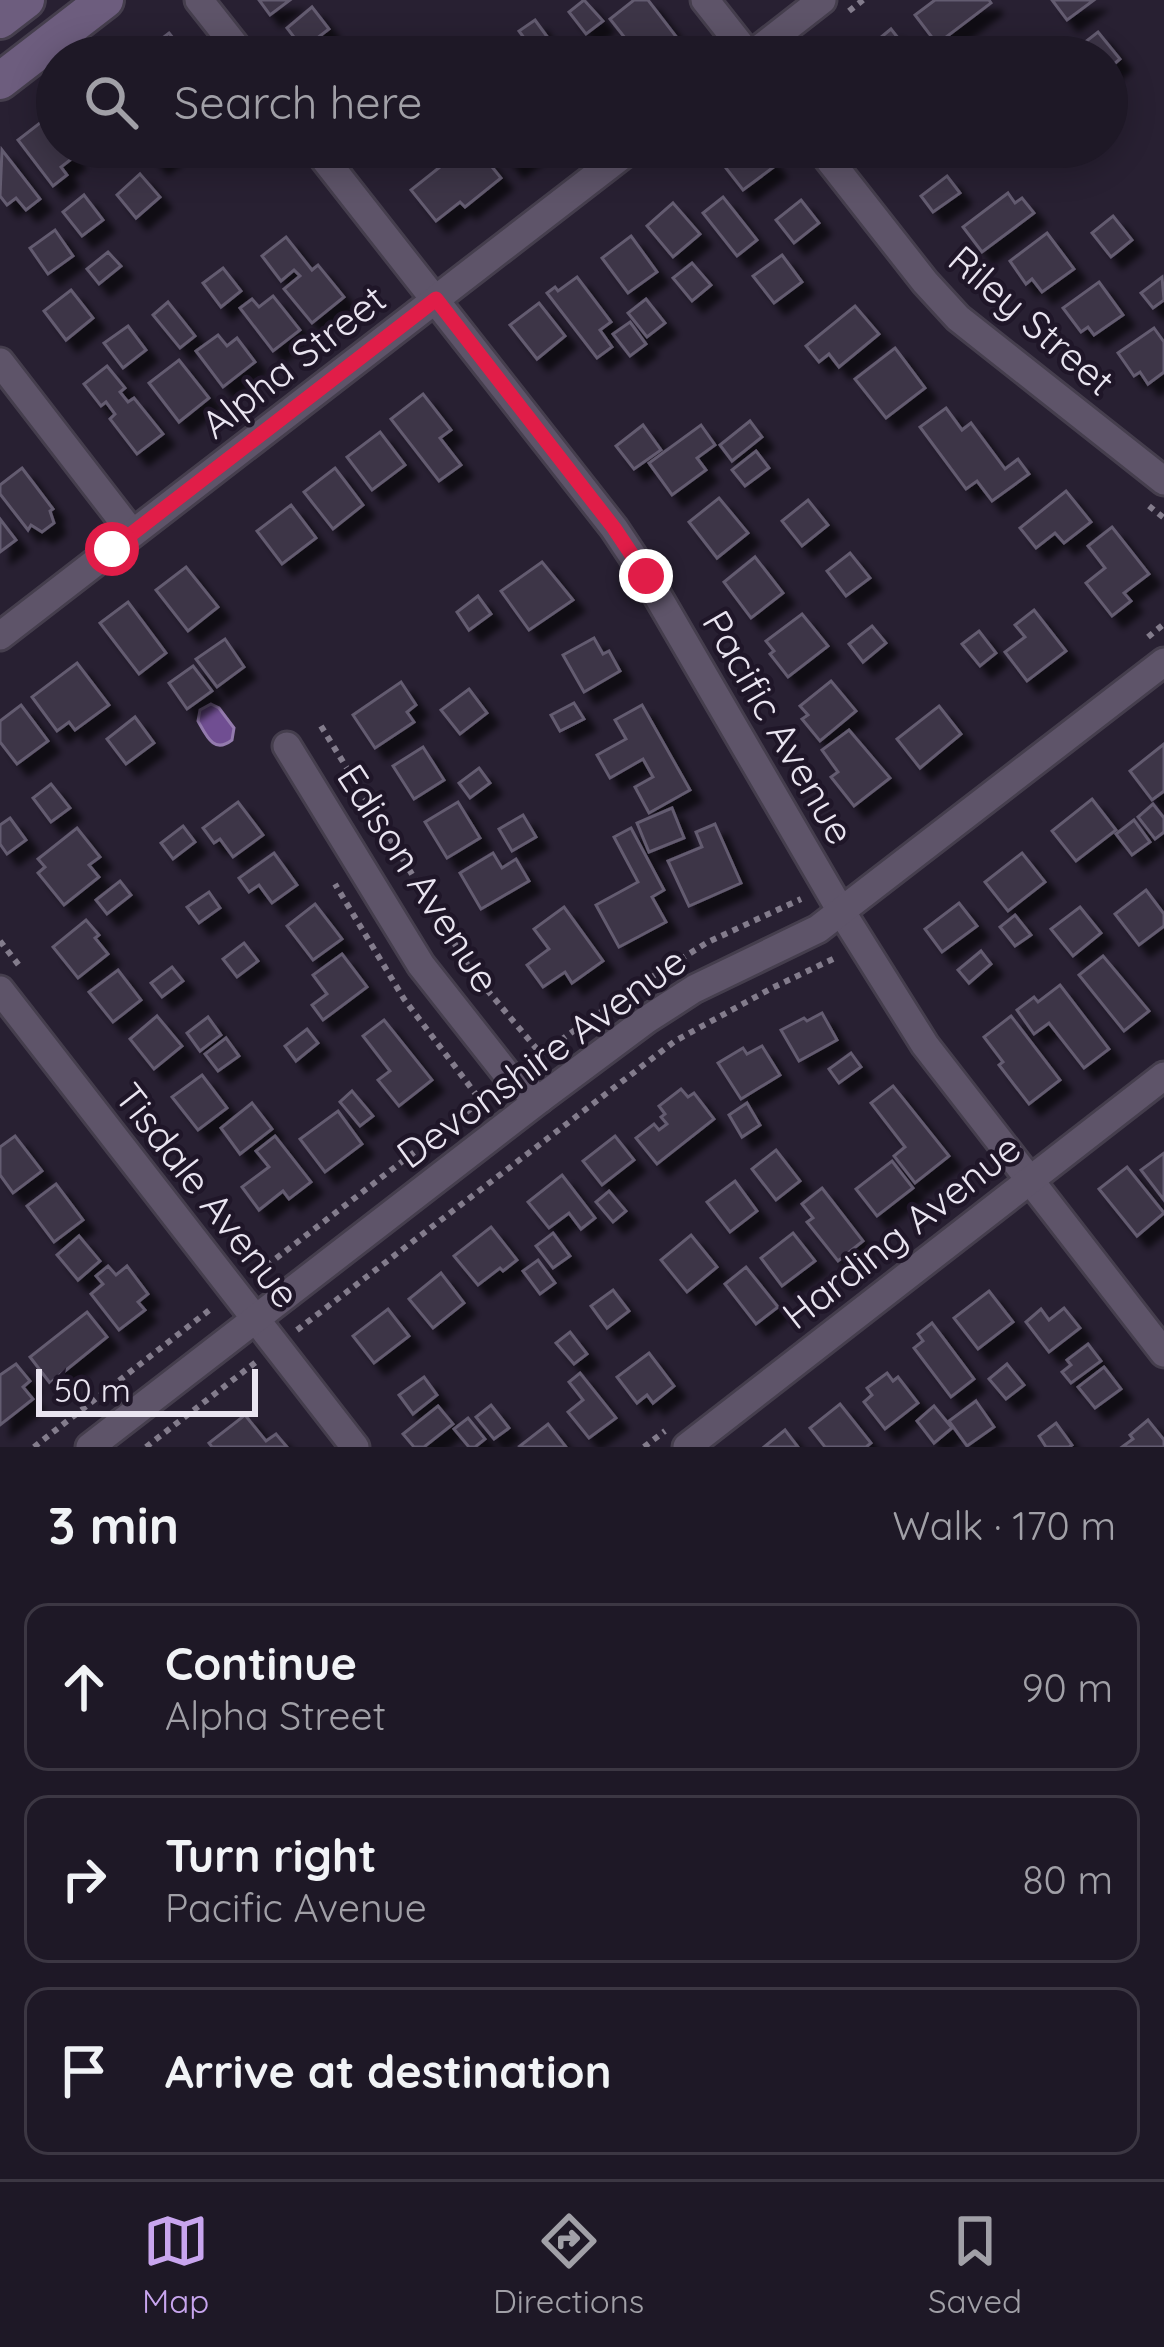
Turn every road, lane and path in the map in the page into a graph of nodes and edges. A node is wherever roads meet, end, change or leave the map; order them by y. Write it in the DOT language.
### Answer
graph roads {
  1 [pos="26,0"];
  2 [pos="105,0"];
  3 [pos="199,0"];
  4 [pos="705,0"];
  5 [pos="822,0"];
  6 [pos="0,20"];
  7 [pos="58,36"];
  8 [pos="227,36"];
  9 [pos="733,36"];
  10 [pos="776,36"];
  11 [pos="36,53"];
  12 [pos="0,81"];
  13 [pos="332,168"];
  14 [pos="606,168"];
  15 [pos="835,168"];
  16 [pos="436,299"];
  17 [pos="0,362"];
  18 [pos="1164,481"];
  19 [pos="132,533"];
  20 [pos="0,636"];
  21 [pos="1164,662"];
  22 [pos="321,726"];
  23 [pos="287,746"];
  24 [pos="333,881"];
  25 [pos="801,899"];
  26 [pos="841,911"];
  27 [pos="0,941"];
  28 [pos="835,958"];
  29 [pos="28,978"];
  30 [pos="0,990"];
  31 [pos="1164,1076"];
  32 [pos="540,1099"];
  33 [pos="1029,1181"];
  34 [pos="257,1274"];
  35 [pos="213,1309"];
  36 [pos="256,1319"];
  37 [pos="297,1330"];
  38 [pos="1164,1353"];
  39 [pos="256,1362"];
  40 [pos="34,1447"];
  41 [pos="90,1447"];
  42 [pos="146,1447"];
  43 [pos="355,1447"];
  44 [pos="687,1447"];
  1 -- 6 [label="main road"];
  2 -- 7 [label="main road"];
  3 -- 8 [label="street"];
  4 -- 9 [label="street"];
  5 -- 10 [label="street"];
  11 -- 12 [label="main road"];
  13 -- 16 [label="street, Pacific Avenue"];
  14 -- 16 [label="street, Alpha Street"];
  15 -- 18 [label="street, Riley Street"];
  16 -- 19 [label="street, Alpha Street"];
  16 -- 26 [label="street, Pacific Avenue"];
  17 -- 19 [label="street"];
  19 -- 20 [label="street, Alpha Street"];
  21 -- 26 [label="street, Devonshire Avenue"];
  22 -- 25 [label="path"];
  23 -- 32 [label="street, Edison Avenue"];
  24 -- 34 [label="path"];
  26 -- 32 [label="street, Devonshire Avenue"];
  26 -- 33 [label="street, Pacific Avenue"];
  27 -- 29 [label="path"];
  28 -- 37 [label="path"];
  30 -- 36 [label="street, Tisdale Avenue"];
  31 -- 33 [label="street, Harding Avenue"];
  32 -- 36 [label="street, Devonshire Avenue"];
  33 -- 38 [label="street, Pacific Avenue"];
  33 -- 44 [label="street, Harding Avenue"];
  35 -- 40 [label="path"];
  36 -- 41 [label="street, Devonshire Avenue"];
  36 -- 43 [label="street, Tisdale Avenue"];
  39 -- 42 [label="path"];
}
